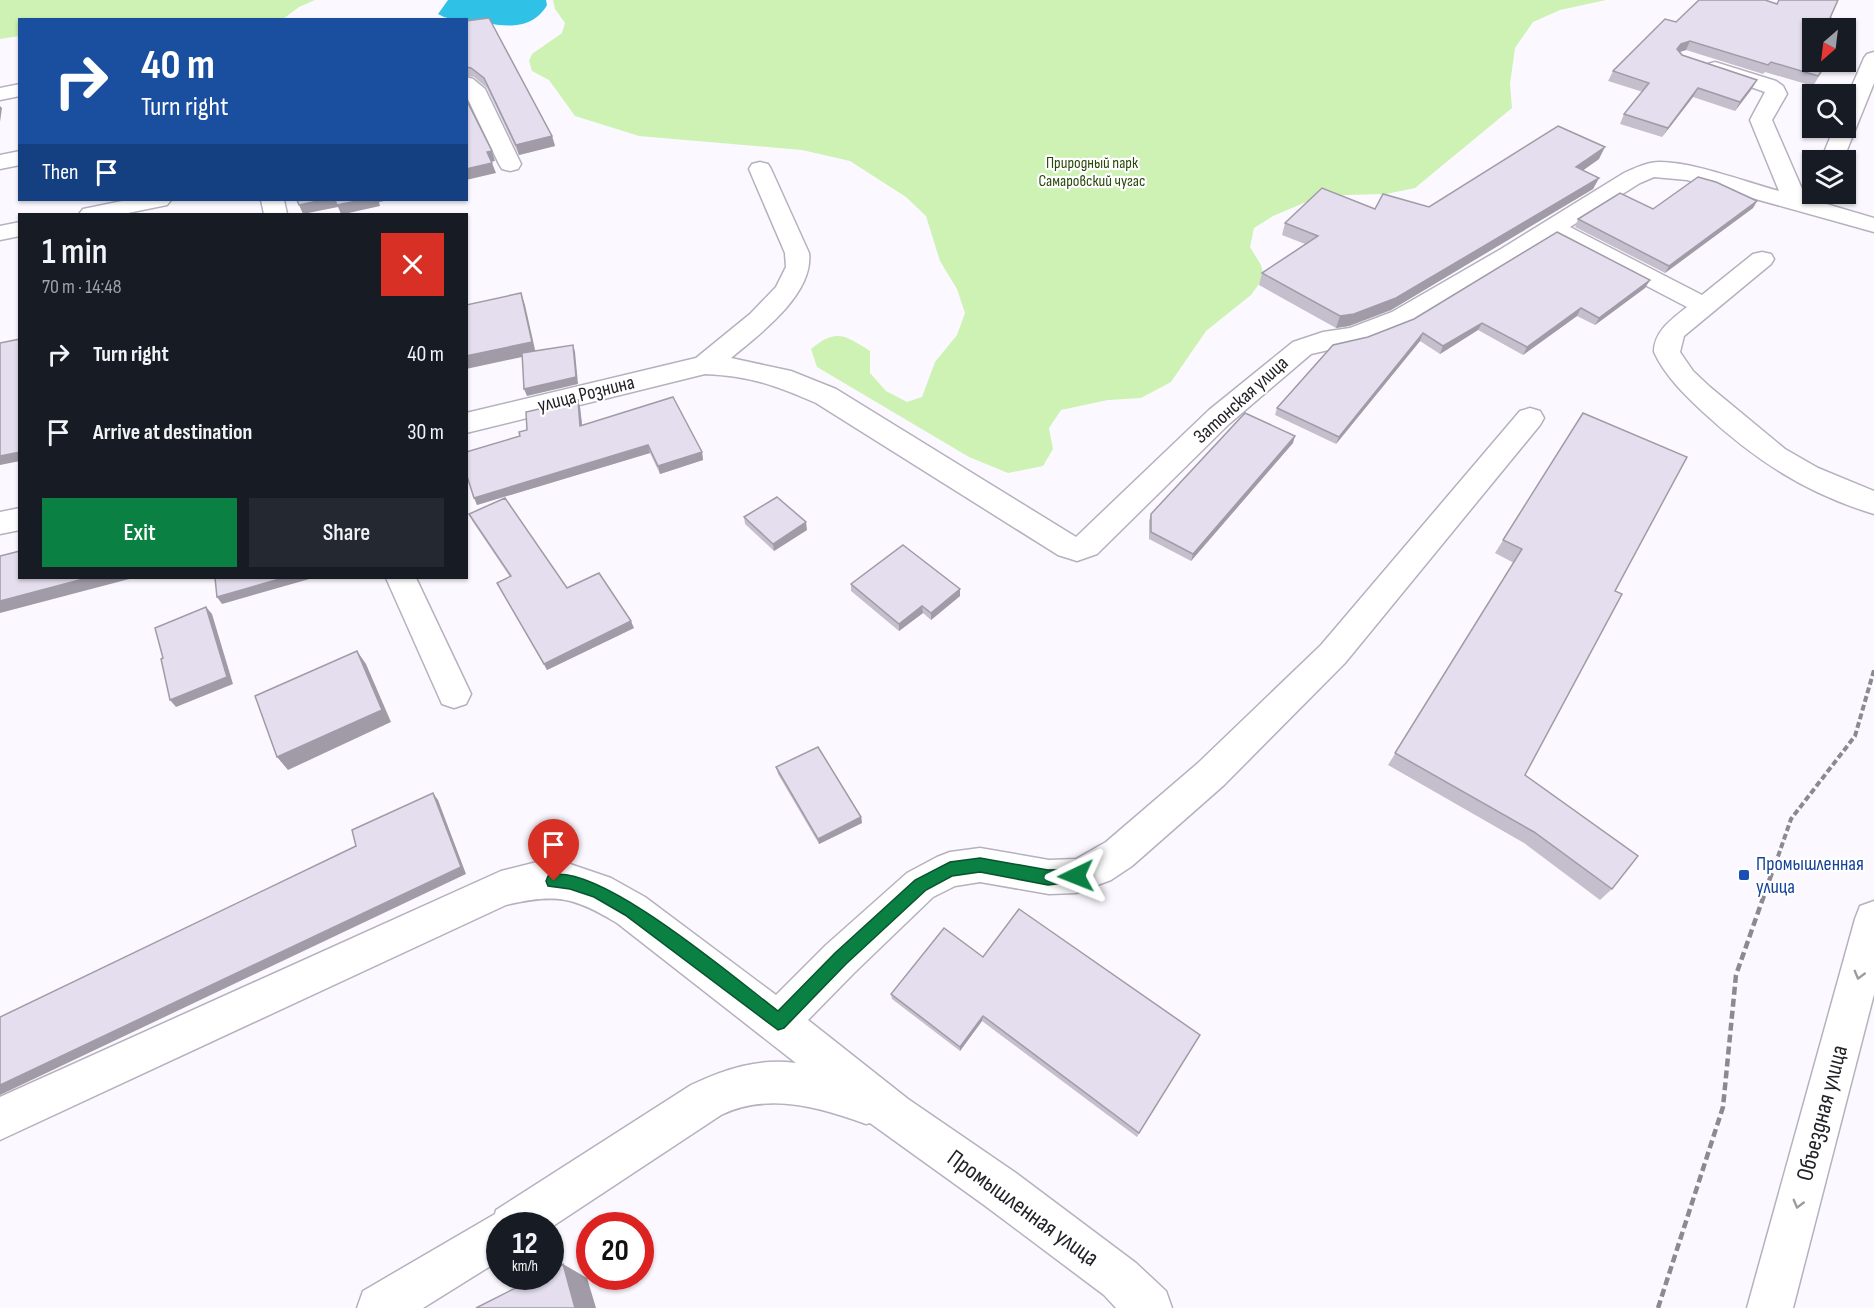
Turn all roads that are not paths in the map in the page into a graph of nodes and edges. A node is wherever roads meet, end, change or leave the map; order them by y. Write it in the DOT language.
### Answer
graph roads {
  1 [pos="1874,58"];
  2 [pos="1695,62"];
  3 [pos="468,85"];
  4 [pos="18,90"];
  5 [pos="0,94"];
  6 [pos="1856,101"];
  7 [pos="18,158"];
  8 [pos="0,162"];
  9 [pos="510,164"];
  10 [pos="760,169"];
  11 [pos="1802,187"];
  12 [pos="1802,198"];
  13 [pos="154,201"];
  14 [pos="1820,204"];
  15 [pos="96,213"];
  16 [pos="1874,225"];
  17 [pos="1552,227"];
  18 [pos="18,229"];
  19 [pos="0,233"];
  20 [pos="1762,260"];
  21 [pos="1704,306"];
  22 [pos="705,365"];
  23 [pos="1530,418"];
  24 [pos="468,423"];
  25 [pos="1874,503"];
  26 [pos="18,519"];
  27 [pos="0,523"];
  28 [pos="401,579"];
  29 [pos="454,694"];
  30 [pos="1874,919"];
  31 [pos="778,1022"];
  32 [pos="893,1114"];
  33 [pos="0,1119"];
  34 [pos="534,1212"];
  35 [pos="486,1242"];
  36 [pos="380,1308"];
  37 [pos="1149,1308"];
  38 [pos="1770,1308"];
  1 -- 6 [label="main road"];
  2 -- 11 [label="main road"];
  3 -- 9 [label="main road"];
  4 -- 5 [label="main road"];
  7 -- 8 [label="main road"];
  10 -- 22 [label="main road"];
  12 -- 17 [label="main road, Затонская улица"];
  13 -- 15 [label="main road"];
  14 -- 16 [label="main road, Затонская улица"];
  17 -- 21 [label="main road"];
  17 -- 22 [label="main road, Затонская улица"];
  18 -- 19 [label="main road"];
  20 -- 21 [label="main road"];
  21 -- 25 [label="main road"];
  22 -- 24 [label="main road, улица Рознина"];
  23 -- 31 [label="main road"];
  26 -- 27 [label="main road"];
  28 -- 29 [label="main road"];
  30 -- 38 [label="main road, Объездная улица, one-way"];
  31 -- 32 [label="main road"];
  31 -- 33 [label="main road"];
  32 -- 34 [label="main road"];
  32 -- 37 [label="main road, Промышленная улица"];
  35 -- 36 [label="main road"];
}
